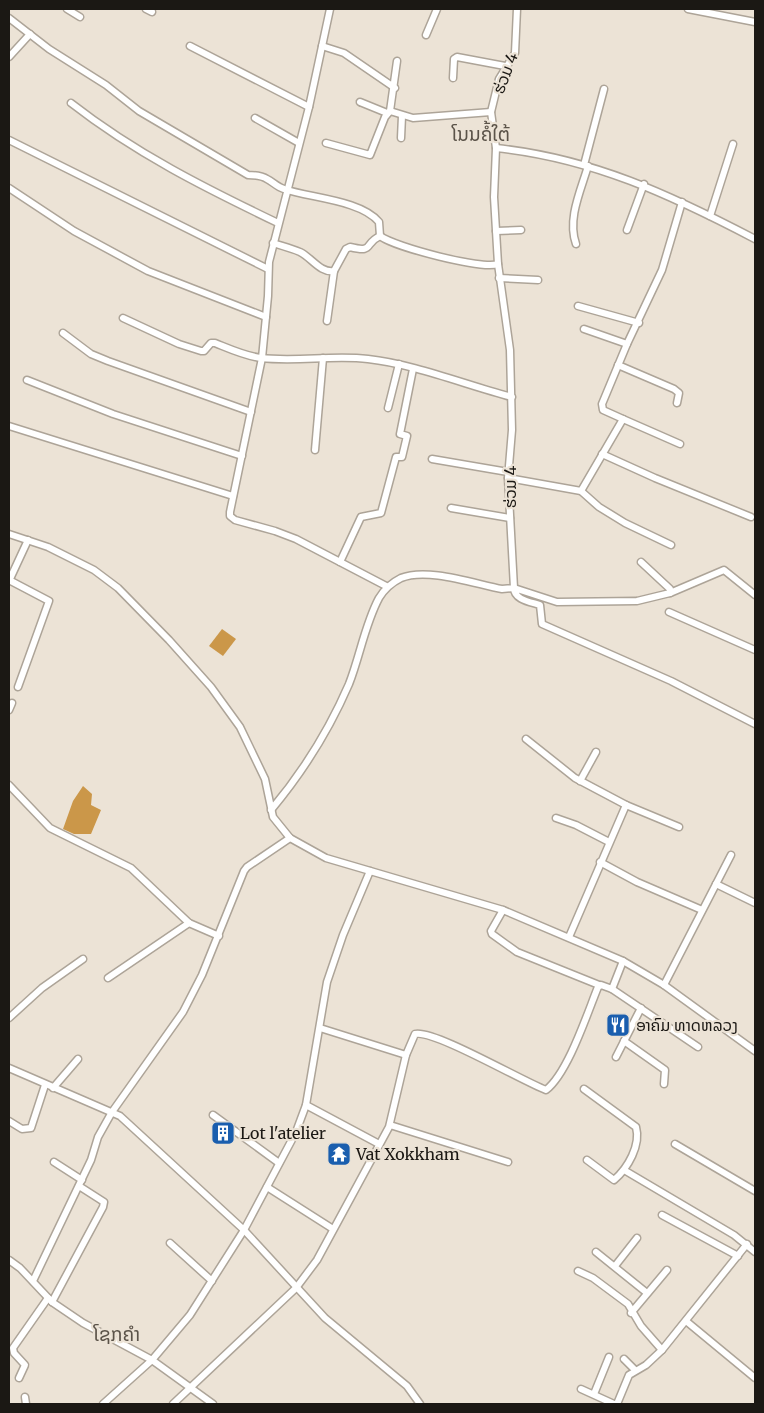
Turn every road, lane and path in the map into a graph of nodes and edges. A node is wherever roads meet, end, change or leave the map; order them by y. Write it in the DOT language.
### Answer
graph roads {
  1 [pos="67,9"];
  2 [pos="330,9"];
  3 [pos="437,9"];
  4 [pos="517,9"];
  5 [pos="688,9"];
  6 [pos="80,17"];
  7 [pos="9,18"];
  8 [pos="755,22"];
  9 [pos="30,34"];
  10 [pos="426,35"];
  11 [pos="190,46"];
  12 [pos="322,46"];
  13 [pos="9,57"];
  14 [pos="397,61"];
  15 [pos="505,66"];
  16 [pos="453,78"];
  17 [pos="395,88"];
  18 [pos="604,89"];
  19 [pos="360,102"];
  20 [pos="71,103"];
  21 [pos="308,107"];
  22 [pos="389,112"];
  23 [pos="491,112"];
  24 [pos="402,116"];
  25 [pos="255,118"];
  26 [pos="401,138"];
  27 [pos="9,140"];
  28 [pos="298,143"];
  29 [pos="326,143"];
  30 [pos="733,144"];
  31 [pos="496,148"];
  32 [pos="586,165"];
  33 [pos="644,184"];
  34 [pos="9,188"];
  35 [pos="287,190"];
  36 [pos="682,202"];
  37 [pos="710,216"];
  38 [pos="278,223"];
  39 [pos="521,230"];
  40 [pos="628,230"];
  41 [pos="496,231"];
  42 [pos="380,236"];
  43 [pos="755,239"];
  44 [pos="273,243"];
  45 [pos="576,244"];
  46 [pos="498,264"];
  47 [pos="268,269"];
  48 [pos="334,271"];
  49 [pos="499,278"];
  50 [pos="538,280"];
  51 [pos="578,306"];
  52 [pos="266,317"];
  53 [pos="122,318"];
  54 [pos="327,321"];
  55 [pos="639,322"];
  56 [pos="584,329"];
  57 [pos="63,333"];
  58 [pos="627,344"];
  59 [pos="262,358"];
  60 [pos="323,358"];
  61 [pos="399,364"];
  62 [pos="618,365"];
  63 [pos="413,369"];
  64 [pos="27,380"];
  65 [pos="512,397"];
  66 [pos="677,403"];
  67 [pos="388,408"];
  68 [pos="251,412"];
  69 [pos="623,419"];
  70 [pos="9,426"];
  71 [pos="680,444"];
  72 [pos="315,450"];
  73 [pos="602,454"];
  74 [pos="242,456"];
  75 [pos="432,459"];
  76 [pos="508,475"];
  77 [pos="582,491"];
  78 [pos="233,496"];
  79 [pos="451,508"];
  80 [pos="751,516"];
  81 [pos="510,518"];
  82 [pos="9,534"];
  83 [pos="28,540"];
  84 [pos="671,545"];
  85 [pos="340,562"];
  86 [pos="641,562"];
  87 [pos="9,580"];
  88 [pos="386,586"];
  89 [pos="514,588"];
  90 [pos="670,593"];
  91 [pos="755,595"];
  92 [pos="540,596"];
  93 [pos="540,605"];
  94 [pos="669,612"];
  95 [pos="755,650"];
  96 [pos="18,686"];
  97 [pos="12,703"];
  98 [pos="9,710"];
  99 [pos="755,724"];
  100 [pos="526,739"];
  101 [pos="596,752"];
  102 [pos="580,781"];
  103 [pos="9,785"];
  104 [pos="626,805"];
  105 [pos="271,810"];
  106 [pos="556,818"];
  107 [pos="679,828"];
  108 [pos="290,838"];
  109 [pos="609,842"];
  110 [pos="730,855"];
  111 [pos="600,862"];
  112 [pos="370,872"];
  113 [pos="716,884"];
  114 [pos="755,903"];
  115 [pos="503,910"];
  116 [pos="702,910"];
  117 [pos="189,923"];
  118 [pos="219,936"];
  119 [pos="569,937"];
  120 [pos="83,959"];
  121 [pos="623,961"];
  122 [pos="108,978"];
  123 [pos="599,985"];
  124 [pos="664,985"];
  125 [pos="612,989"];
  126 [pos="640,1008"];
  127 [pos="9,1018"];
  128 [pos="320,1028"];
  129 [pos="624,1041"];
  130 [pos="698,1047"];
  131 [pos="755,1051"];
  132 [pos="406,1055"];
  133 [pos="616,1057"];
  134 [pos="78,1059"];
  135 [pos="9,1068"];
  136 [pos="664,1084"];
  137 [pos="45,1085"];
  138 [pos="53,1088"];
  139 [pos="584,1089"];
  140 [pos="306,1105"];
  141 [pos="112,1112"];
  142 [pos="213,1115"];
  143 [pos="9,1121"];
  144 [pos="390,1125"];
  145 [pos="379,1144"];
  146 [pos="675,1144"];
  147 [pos="587,1160"];
  148 [pos="54,1162"];
  149 [pos="508,1162"];
  150 [pos="279,1163"];
  151 [pos="624,1170"];
  152 [pos="80,1183"];
  153 [pos="267,1187"];
  154 [pos="755,1192"];
  155 [pos="662,1215"];
  156 [pos="334,1229"];
  157 [pos="244,1230"];
  158 [pos="637,1238"];
  159 [pos="170,1243"];
  160 [pos="747,1244"];
  161 [pos="596,1252"];
  162 [pos="755,1252"];
  163 [pos="738,1256"];
  164 [pos="9,1260"];
  165 [pos="615,1266"];
  166 [pos="578,1270"];
  167 [pos="667,1270"];
  168 [pos="33,1281"];
  169 [pos="212,1281"];
  170 [pos="296,1288"];
  171 [pos="647,1293"];
  172 [pos="50,1300"];
  173 [pos="631,1313"];
  174 [pos="686,1321"];
  175 [pos="662,1350"];
  176 [pos="609,1357"];
  177 [pos="624,1359"];
  178 [pos="152,1360"];
  179 [pos="635,1370"];
  180 [pos="19,1378"];
  181 [pos="755,1378"];
  182 [pos="191,1388"];
  183 [pos="582,1389"];
  184 [pos="594,1394"];
  185 [pos="102,1404"];
  186 [pos="173,1404"];
  187 [pos="213,1404"];
  188 [pos="420,1404"];
  189 [pos="616,1404"];
  1 -- 6 [label="street"];
  2 -- 12 [label="street"];
  3 -- 10 [label="street"];
  4 -- 15 [label="street, ຮ່ວມ 4"];
  5 -- 8 [label="street"];
  7 -- 9 [label="street"];
  9 -- 13 [label="street"];
  9 -- 35 [label="street"];
  11 -- 21 [label="street"];
  12 -- 17 [label="street"];
  12 -- 21 [label="street"];
  14 -- 17 [label="street"];
  15 -- 16 [label="street"];
  15 -- 23 [label="street, ຮ່ວມ 4"];
  17 -- 22 [label="street"];
  18 -- 32 [label="street"];
  19 -- 22 [label="street"];
  20 -- 38 [label="street"];
  21 -- 28 [label="street"];
  22 -- 24 [label="street"];
  22 -- 29 [label="street"];
  23 -- 24 [label="street"];
  23 -- 31 [label="street, ຮ່ວມ 4"];
  24 -- 26 [label="street"];
  25 -- 28 [label="street"];
  27 -- 47 [label="street"];
  28 -- 35 [label="street"];
  30 -- 37 [label="street"];
  31 -- 32 [label="street"];
  31 -- 41 [label="street, ຮ່ວມ 4"];
  32 -- 33 [label="street"];
  32 -- 45 [label="street"];
  33 -- 36 [label="street"];
  33 -- 40 [label="street"];
  34 -- 52 [label="street"];
  35 -- 38 [label="street"];
  35 -- 42 [label="street"];
  36 -- 37 [label="street"];
  36 -- 55 [label="street"];
  37 -- 43 [label="street"];
  38 -- 44 [label="street"];
  39 -- 41 [label="street"];
  41 -- 46 [label="street, ຮ່ວມ 4"];
  42 -- 46 [label="street"];
  42 -- 48 [label="street"];
  44 -- 47 [label="street"];
  44 -- 48 [label="street"];
  46 -- 49 [label="street, ຮ່ວມ 4"];
  47 -- 52 [label="street"];
  48 -- 54 [label="street"];
  49 -- 50 [label="street"];
  49 -- 65 [label="street, ຮ່ວມ 4"];
  51 -- 55 [label="street"];
  52 -- 59 [label="street"];
  53 -- 59 [label="street"];
  55 -- 58 [label="street"];
  56 -- 58 [label="street"];
  57 -- 68 [label="street"];
  58 -- 62 [label="street"];
  59 -- 60 [label="street"];
  59 -- 68 [label="street"];
  60 -- 61 [label="street"];
  60 -- 72 [label="street"];
  61 -- 63 [label="street"];
  61 -- 67 [label="street"];
  62 -- 66 [label="street"];
  62 -- 69 [label="street"];
  63 -- 65 [label="street"];
  63 -- 85 [label="street"];
  64 -- 74 [label="street"];
  65 -- 76 [label="street, ຮ່ວມ 4"];
  68 -- 74 [label="street"];
  69 -- 71 [label="street"];
  69 -- 73 [label="street"];
  70 -- 78 [label="street"];
  73 -- 77 [label="street"];
  73 -- 80 [label="street"];
  74 -- 78 [label="street"];
  75 -- 76 [label="street"];
  76 -- 77 [label="street"];
  76 -- 81 [label="street, ຮ່ວມ 4"];
  77 -- 84 [label="street"];
  78 -- 85 [label="street"];
  79 -- 81 [label="street"];
  81 -- 89 [label="street, ຮ່ວມ 4"];
  82 -- 83 [label="street"];
  83 -- 87 [label="street"];
  83 -- 105 [label="street"];
  85 -- 88 [label="street"];
  86 -- 90 [label="street"];
  87 -- 96 [label="street"];
  88 -- 89 [label="street"];
  88 -- 105 [label="street"];
  89 -- 92 [label="street"];
  89 -- 93 [label="street"];
  90 -- 91 [label="street"];
  90 -- 92 [label="street"];
  92 -- 93 [label="street"];
  93 -- 99 [label="street"];
  94 -- 95 [label="street"];
  97 -- 98 [label="street"];
  100 -- 102 [label="street"];
  101 -- 102 [label="street"];
  102 -- 104 [label="street"];
  103 -- 117 [label="street"];
  104 -- 107 [label="street"];
  104 -- 109 [label="street"];
  105 -- 108 [label="street"];
  106 -- 109 [label="street"];
  108 -- 112 [label="street"];
  108 -- 118 [label="street"];
  109 -- 111 [label="street"];
  110 -- 113 [label="street"];
  111 -- 116 [label="street"];
  111 -- 119 [label="street"];
  112 -- 115 [label="street"];
  112 -- 128 [label="street"];
  113 -- 114 [label="street"];
  113 -- 116 [label="street"];
  115 -- 119 [label="street"];
  115 -- 123 [label="street"];
  116 -- 124 [label="street"];
  117 -- 118 [label="street"];
  117 -- 122 [label="street"];
  118 -- 141 [label="street"];
  119 -- 121 [label="street"];
  120 -- 127 [label="street"];
  121 -- 124 [label="street"];
  121 -- 125 [label="street"];
  123 -- 125 [label="street"];
  123 -- 132 [label="street"];
  124 -- 131 [label="street"];
  125 -- 126 [label="street"];
  126 -- 129 [label="street"];
  126 -- 130 [label="street"];
  128 -- 132 [label="street"];
  128 -- 140 [label="street"];
  129 -- 133 [label="street"];
  129 -- 136 [label="street"];
  132 -- 144 [label="street"];
  134 -- 138 [label="street"];
  135 -- 137 [label="street"];
  137 -- 138 [label="street"];
  137 -- 143 [label="street"];
  138 -- 141 [label="street"];
  139 -- 151 [label="street"];
  140 -- 145 [label="street"];
  140 -- 150 [label="street"];
  141 -- 152 [label="street"];
  141 -- 157 [label="street"];
  142 -- 150 [label="street"];
  144 -- 145 [label="street"];
  144 -- 149 [label="street"];
  145 -- 156 [label="street"];
  146 -- 154 [label="street"];
  147 -- 151 [label="street"];
  148 -- 152 [label="street"];
  150 -- 153 [label="street"];
  151 -- 160 [label="street"];
  152 -- 168 [label="street"];
  152 -- 172 [label="street"];
  153 -- 156 [label="street"];
  153 -- 157 [label="street"];
  155 -- 163 [label="street"];
  156 -- 170 [label="street"];
  157 -- 169 [label="street"];
  157 -- 170 [label="street"];
  158 -- 165 [label="street"];
  159 -- 169 [label="street"];
  160 -- 162 [label="street"];
  160 -- 163 [label="street"];
  161 -- 165 [label="street"];
  163 -- 174 [label="street"];
  164 -- 168 [label="street"];
  165 -- 171 [label="street"];
  166 -- 173 [label="street"];
  167 -- 171 [label="street"];
  168 -- 172 [label="street"];
  169 -- 178 [label="street"];
  170 -- 182 [label="street"];
  170 -- 188 [label="street"];
  171 -- 173 [label="street"];
  172 -- 178 [label="street"];
  172 -- 180 [label="street"];
  173 -- 175 [label="street"];
  174 -- 175 [label="street"];
  174 -- 181 [label="street"];
  175 -- 179 [label="street"];
  176 -- 184 [label="street"];
  177 -- 179 [label="street"];
  178 -- 182 [label="street"];
  178 -- 185 [label="street"];
  179 -- 189 [label="street"];
  182 -- 186 [label="street"];
  182 -- 187 [label="street"];
  183 -- 184 [label="street"];
  184 -- 189 [label="street"];
}
